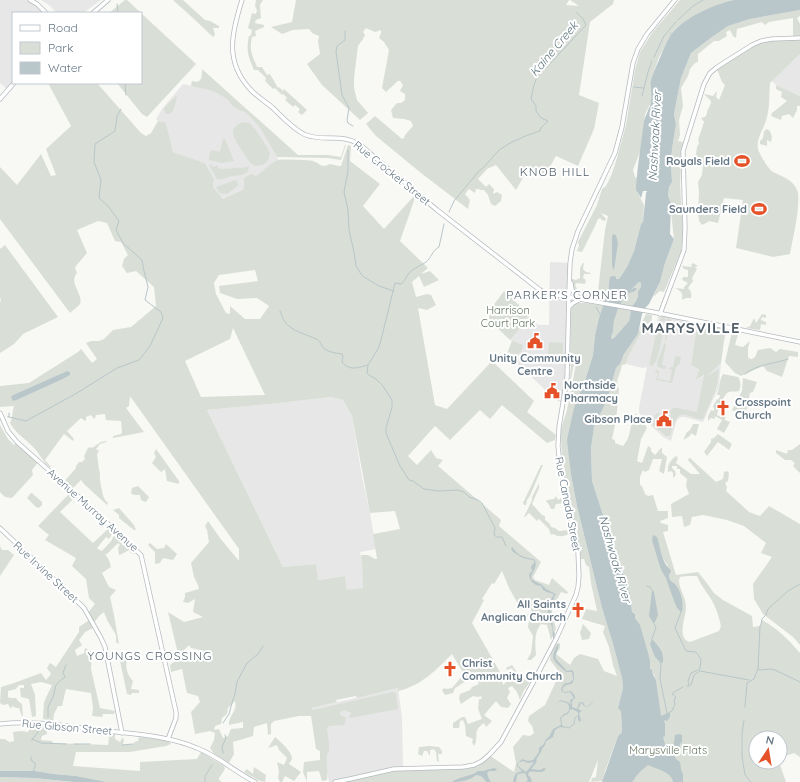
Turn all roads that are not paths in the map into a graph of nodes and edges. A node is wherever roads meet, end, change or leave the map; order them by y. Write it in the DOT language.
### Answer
graph roads {
  1 [pos="30,0"];
  2 [pos="108,0"];
  3 [pos="242,0"];
  4 [pos="675,0"];
  5 [pos="45,12"];
  6 [pos="94,12"];
  7 [pos="800,38"];
  8 [pos="13,84"];
  9 [pos="0,98"];
  10 [pos="569,278"];
  11 [pos="569,297"];
  12 [pos="581,299"];
  13 [pos="569,308"];
  14 [pos="660,314"];
  15 [pos="800,342"];
  16 [pos="0,413"];
  17 [pos="0,528"];
  18 [pos="0,724"];
  19 [pos="122,733"];
  20 [pos="168,739"];
  21 [pos="255,782"];
  22 [pos="335,782"];
  1 -- 5 [label="main road"];
  2 -- 6 [label="main road"];
  3 -- 11 [label="main road, Rue Crocket Street"];
  4 -- 10 [label="main road, Rue Canada Street"];
  7 -- 14 [label="main road"];
  8 -- 9 [label="main road"];
  10 -- 11 [label="main road, Rue Canada Street"];
  10 -- 12 [label="main road"];
  11 -- 12 [label="main road, Rue Crocket Street"];
  11 -- 13 [label="main road, Rue Canada Street"];
  12 -- 13 [label="main road"];
  12 -- 14 [label="main road, Rue Crocket Street"];
  13 -- 22 [label="main road, Rue Canada Street"];
  14 -- 15 [label="main road, Rue Crocket Street"];
  16 -- 20 [label="main road, Avenue Murray Avenue"];
  17 -- 19 [label="main road, Rue Irvine Street"];
  18 -- 19 [label="main road, Rue Gibson Street"];
  19 -- 20 [label="main road, Rue Gibson Street"];
  20 -- 21 [label="main road"];
}
